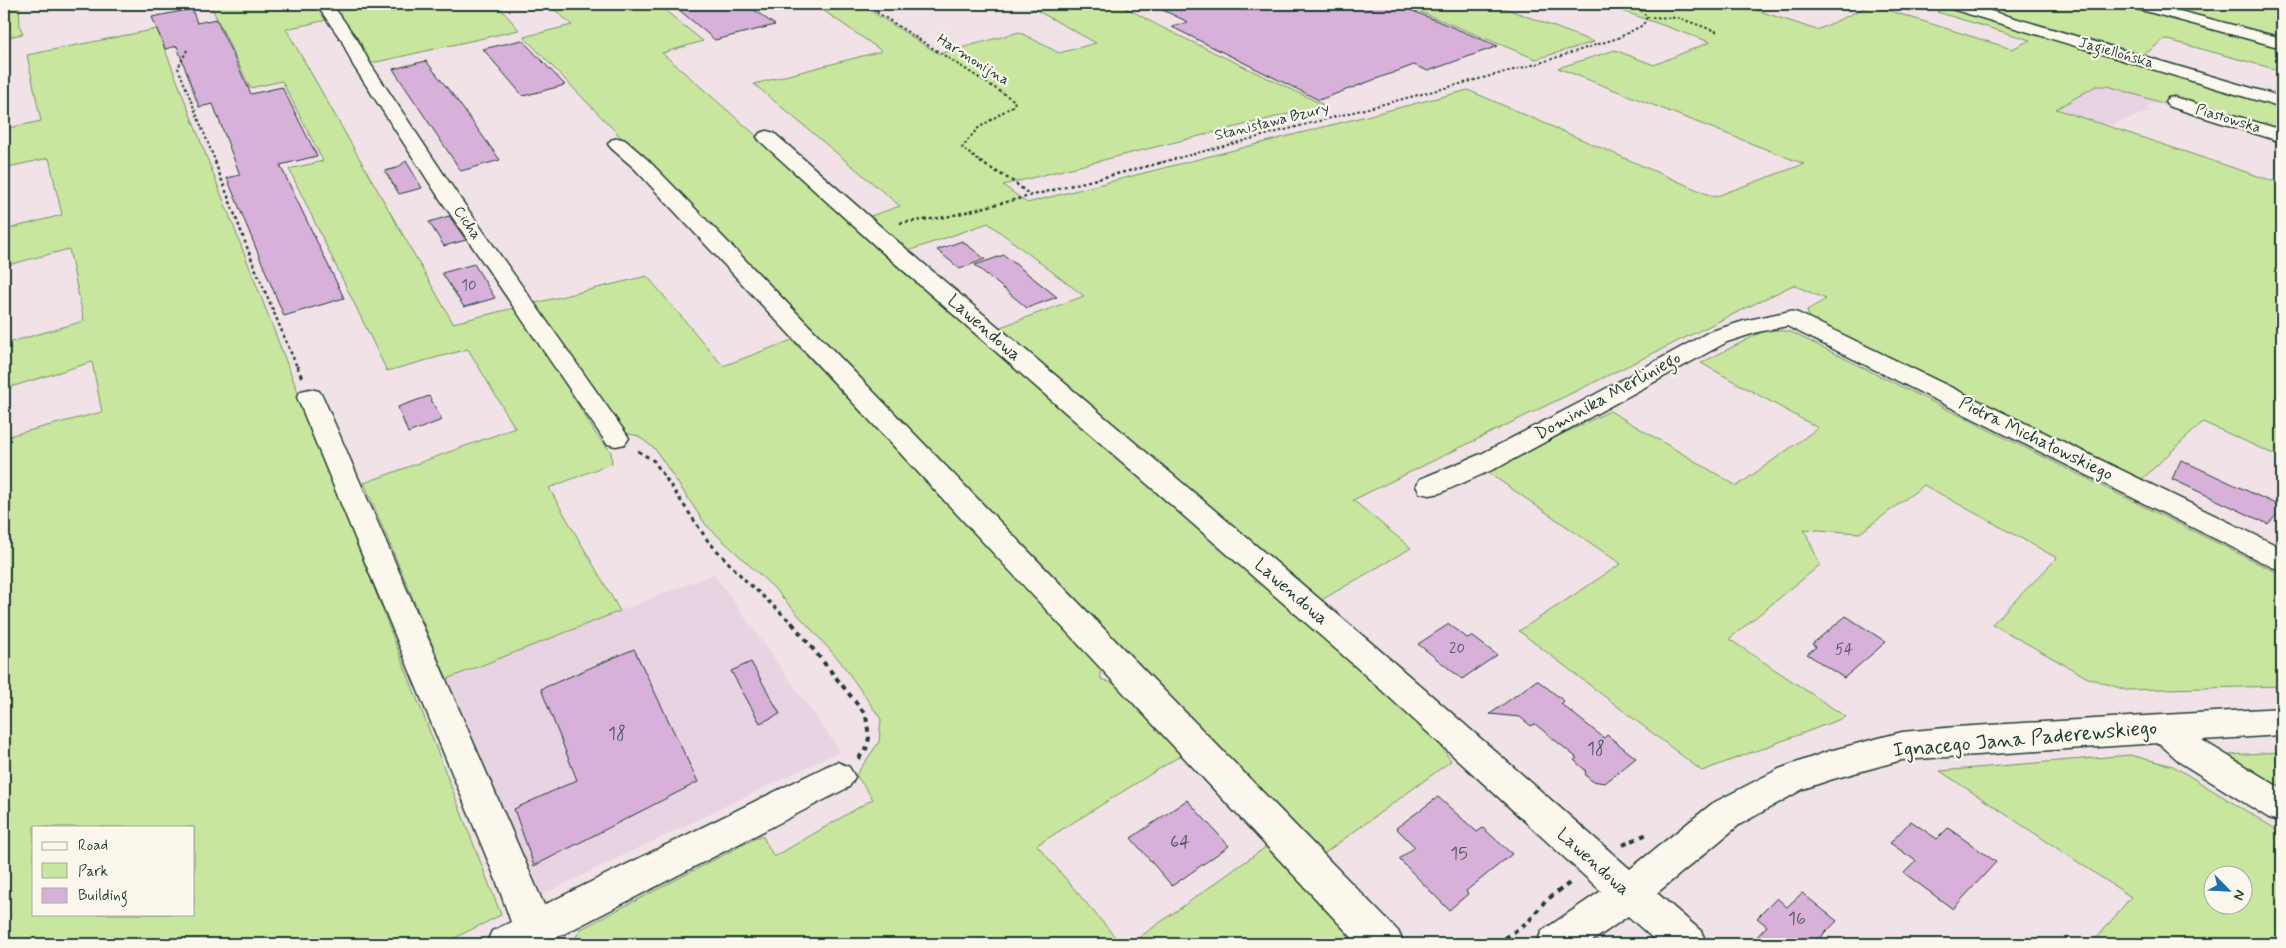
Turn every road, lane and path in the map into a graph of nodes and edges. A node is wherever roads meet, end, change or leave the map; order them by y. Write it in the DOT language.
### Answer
graph roads {
  1 [pos="324,4"];
  2 [pos="864,4"];
  3 [pos="1626,4"];
  4 [pos="1951,4"];
  5 [pos="2136,4"];
  6 [pos="1648,17"];
  7 [pos="1718,32"];
  8 [pos="2282,43"];
  9 [pos="187,50"];
  10 [pos="2174,102"];
  11 [pos="2282,103"];
  12 [pos="767,136"];
  13 [pos="2282,136"];
  14 [pos="618,144"];
  15 [pos="1030,195"];
  16 [pos="891,235"];
  17 [pos="1790,318"];
  18 [pos="310,397"];
  19 [pos="616,438"];
  20 [pos="1430,486"];
  21 [pos="2282,560"];
  22 [pos="2282,722"];
  23 [pos="2165,728"];
  24 [pos="837,777"];
  25 [pos="2282,807"];
  26 [pos="1596,864"];
  27 [pos="1628,894"];
  28 [pos="526,940"];
  29 [pos="1384,944"];
  30 [pos="1498,944"];
  31 [pos="1556,944"];
  32 [pos="1687,944"];
  1 -- 19 [label="street, Cicha"];
  2 -- 15 [label="path, Harmonijna"];
  3 -- 6 [label="path"];
  4 -- 11 [label="street, Jagiellońska"];
  5 -- 8 [label="street"];
  6 -- 7 [label="path"];
  6 -- 15 [label="path, Stanisława Bzury"];
  9 -- 18 [label="path"];
  10 -- 13 [label="street, Piastowska"];
  12 -- 16 [label="street, Lawendowa"];
  14 -- 29 [label="street"];
  15 -- 16 [label="path, Stanisława Bzury"];
  16 -- 26 [label="street, Lawendowa"];
  17 -- 20 [label="street, Dominika Merliniego"];
  17 -- 21 [label="street, Piotra Michałowskiego"];
  18 -- 28 [label="street"];
  19 -- 24 [label="path"];
  22 -- 23 [label="street, Ignacego Jana Paderewskiego"];
  23 -- 25 [label="street"];
  23 -- 27 [label="street, Ignacego Jana Paderewskiego"];
  24 -- 28 [label="street"];
  26 -- 27 [label="street, Lawendowa"];
  26 -- 30 [label="path"];
  27 -- 31 [label="street, Ignacego Jana Paderewskiego"];
  27 -- 32 [label="street, Lawendowa"];
}
